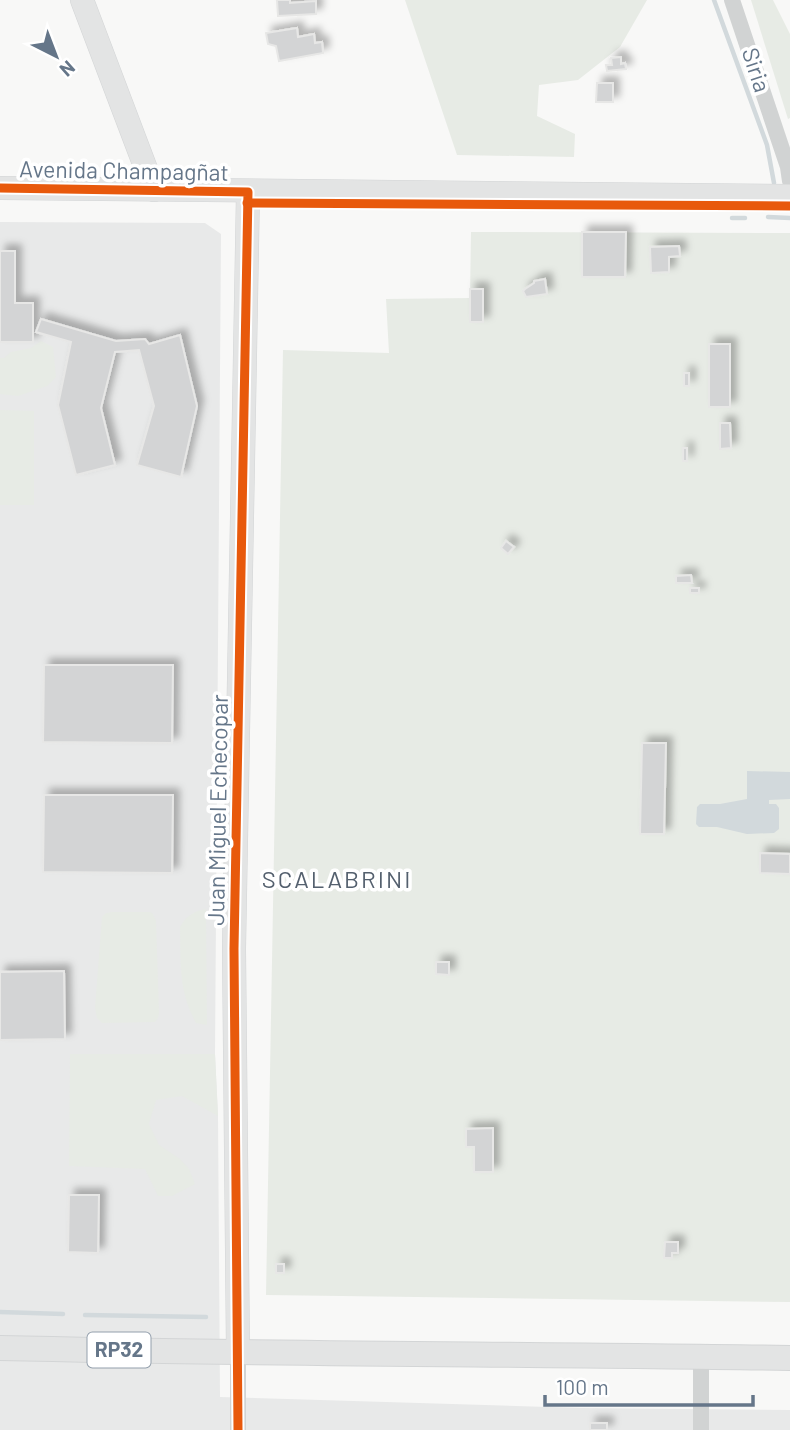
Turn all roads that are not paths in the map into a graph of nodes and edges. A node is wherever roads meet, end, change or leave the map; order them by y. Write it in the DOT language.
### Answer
graph roads {
  1 [pos="82,0"];
  2 [pos="732,0"];
  3 [pos="790,181"];
  4 [pos="0,188"];
  5 [pos="154,190"];
  6 [pos="248,192"];
  7 [pos="790,195"];
  8 [pos="0,1348"];
  9 [pos="238,1353"];
  10 [pos="701,1357"];
  11 [pos="790,1358"];
  12 [pos="238,1430"];
  13 [pos="701,1430"];
  1 -- 5 [label="street"];
  2 -- 3 [label="street, Siria"];
  4 -- 5 [label="street, Avenida Champagñat"];
  5 -- 6 [label="street, Avenida Champagñat"];
  6 -- 7 [label="street, Avenida Champagñat"];
  6 -- 9 [label="street, Juan Miguel Echecopar"];
  8 -- 9 [label="main road, RP32"];
  9 -- 10 [label="main road, RP32"];
  9 -- 12 [label="street, Juan Miguel Echecopar"];
  10 -- 11 [label="main road, RP32"];
  10 -- 13 [label="street"];
}
